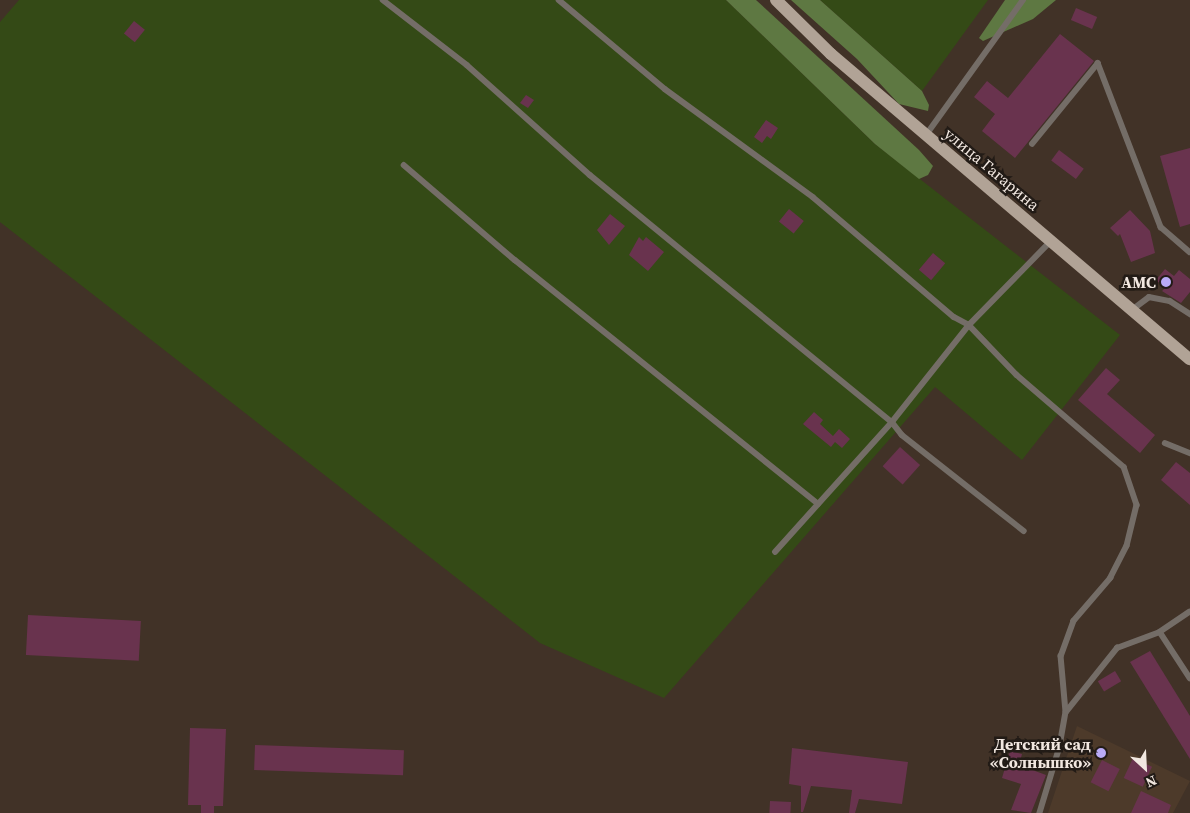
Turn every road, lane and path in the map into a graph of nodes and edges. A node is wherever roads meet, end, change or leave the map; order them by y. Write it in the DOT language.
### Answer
graph roads {
  1 [pos="383,0"];
  2 [pos="559,0"];
  3 [pos="776,0"];
  4 [pos="1023,0"];
  5 [pos="926,135"];
  6 [pos="1032,144"];
  7 [pos="404,165"];
  8 [pos="1051,241"];
  9 [pos="1190,252"];
  10 [pos="1130,311"];
  11 [pos="1190,314"];
  12 [pos="969,325"];
  13 [pos="1190,359"];
  14 [pos="892,422"];
  15 [pos="1165,443"];
  16 [pos="1190,453"];
  17 [pos="818,504"];
  18 [pos="1024,531"];
  19 [pos="775,552"];
  20 [pos="1190,612"];
  21 [pos="1160,632"];
  22 [pos="1190,678"];
  23 [pos="1066,712"];
  24 [pos="1040,813"];
  1 -- 14 [label="lane"];
  2 -- 12 [label="lane"];
  3 -- 5 [label="main road, улица Гагарина"];
  4 -- 5 [label="lane"];
  5 -- 8 [label="main road, улица Гагарина"];
  6 -- 9 [label="lane"];
  7 -- 17 [label="lane"];
  8 -- 10 [label="main road, улица Гагарина"];
  8 -- 12 [label="lane"];
  10 -- 11 [label="lane"];
  10 -- 13 [label="main road, улица Гагарина"];
  12 -- 14 [label="lane"];
  12 -- 23 [label="lane"];
  14 -- 17 [label="lane"];
  14 -- 18 [label="lane"];
  15 -- 16 [label="lane"];
  17 -- 19 [label="lane"];
  20 -- 21 [label="lane"];
  21 -- 22 [label="lane"];
  21 -- 23 [label="lane"];
  23 -- 24 [label="lane"];
}
